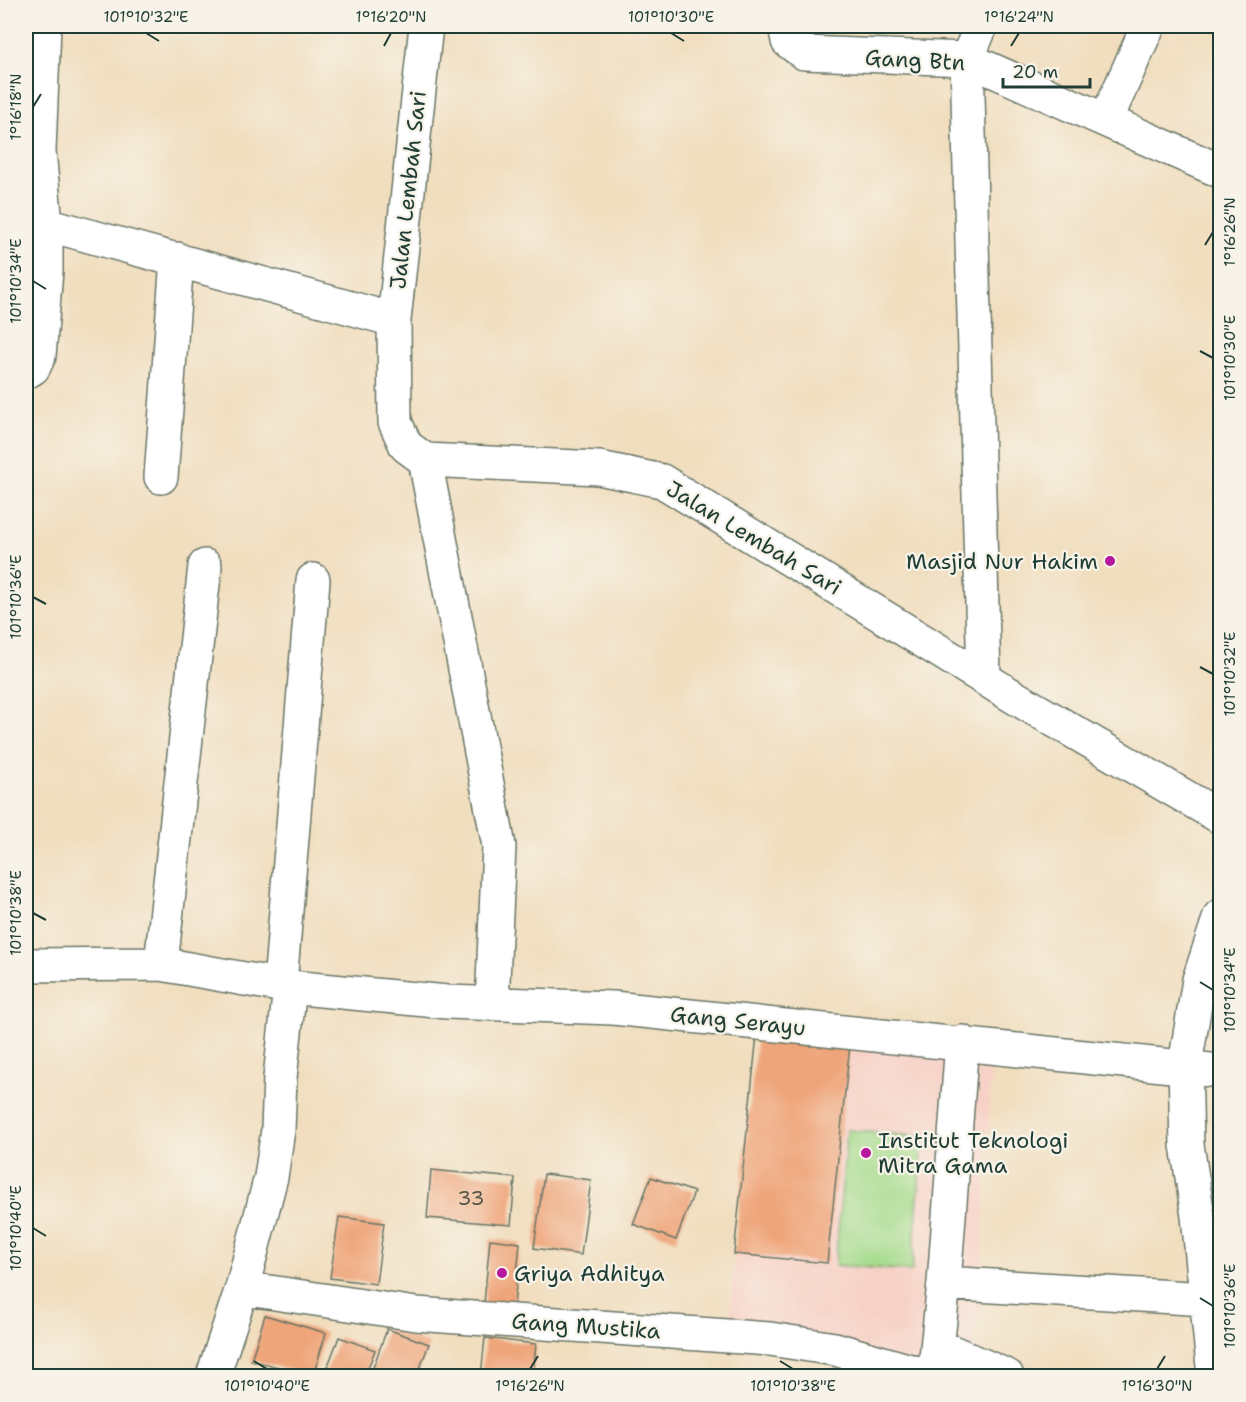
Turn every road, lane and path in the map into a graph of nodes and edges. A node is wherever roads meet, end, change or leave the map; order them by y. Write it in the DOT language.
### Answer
graph roads {
  1 [pos="44,26"];
  2 [pos="426,26"];
  3 [pos="785,26"];
  4 [pos="981,26"];
  5 [pos="1148,26"];
  6 [pos="967,59"];
  7 [pos="1106,120"];
  8 [pos="1221,171"];
  9 [pos="38,208"];
  10 [pos="177,259"];
  11 [pos="393,320"];
  12 [pos="26,372"];
  13 [pos="425,460"];
  14 [pos="161,477"];
  15 [pos="205,566"];
  16 [pos="313,580"];
  17 [pos="984,678"];
  18 [pos="1221,817"];
  19 [pos="1221,916"];
  20 [pos="26,964"];
  21 [pos="161,964"];
  22 [pos="285,986"];
  23 [pos="492,1004"];
  24 [pos="962,1042"];
  25 [pos="1185,1065"];
  26 [pos="1221,1071"];
  27 [pos="944,1283"];
  28 [pos="242,1288"];
  29 [pos="1206,1299"];
  30 [pos="936,1361"];
  31 [pos="213,1377"];
  32 [pos="928,1377"];
  33 [pos="1007,1377"];
  34 [pos="1214,1377"];
  1 -- 9 [label="street"];
  2 -- 11 [label="street, Jalan Lembah Sari"];
  3 -- 6 [label="street, Gang Btn"];
  4 -- 6 [label="street"];
  5 -- 7 [label="street"];
  6 -- 7 [label="street, Gang Btn"];
  6 -- 17 [label="street"];
  7 -- 8 [label="street, Gang Btn"];
  9 -- 10 [label="street"];
  9 -- 12 [label="street"];
  10 -- 11 [label="street"];
  10 -- 14 [label="street"];
  11 -- 13 [label="street, Jalan Lembah Sari"];
  13 -- 17 [label="street, Jalan Lembah Sari"];
  13 -- 23 [label="street"];
  15 -- 21 [label="street"];
  16 -- 22 [label="street"];
  17 -- 18 [label="street, Jalan Lembah Sari"];
  19 -- 25 [label="street"];
  20 -- 21 [label="street, Gang Serayu"];
  21 -- 22 [label="street, Gang Serayu"];
  22 -- 23 [label="street, Gang Serayu"];
  22 -- 28 [label="street"];
  23 -- 24 [label="street, Gang Serayu"];
  24 -- 25 [label="street, Gang Serayu"];
  24 -- 27 [label="street"];
  25 -- 26 [label="street, Gang Serayu"];
  25 -- 29 [label="street"];
  27 -- 29 [label="street"];
  27 -- 30 [label="street"];
  28 -- 31 [label="street"];
  28 -- 32 [label="street, Gang Mustika"];
  29 -- 34 [label="street"];
  30 -- 33 [label="street"];
}
